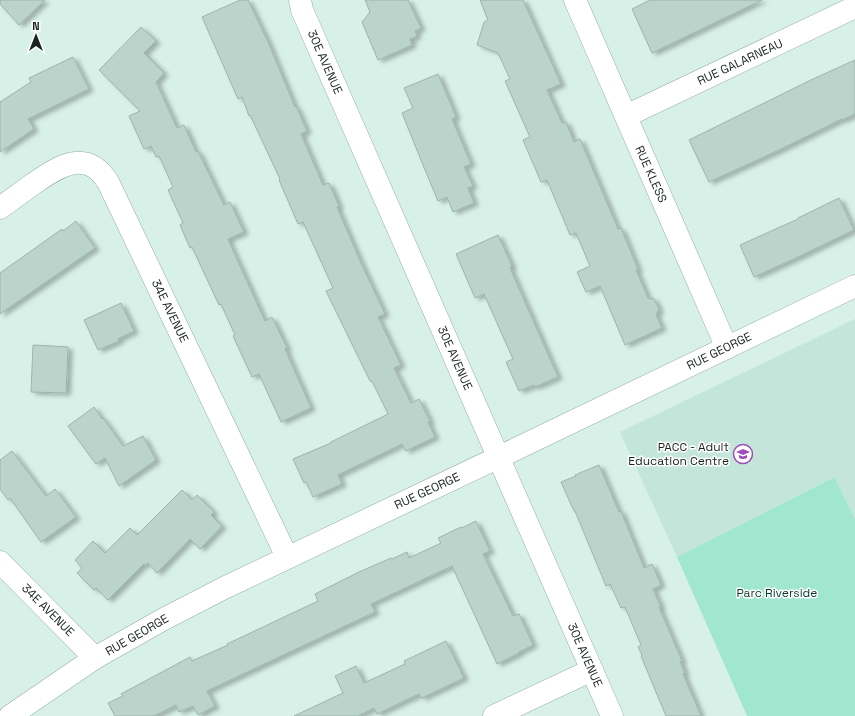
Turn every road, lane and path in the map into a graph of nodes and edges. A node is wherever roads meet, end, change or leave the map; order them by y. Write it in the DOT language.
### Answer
graph roads {
  1 [pos="300,0"];
  2 [pos="575,0"];
  3 [pos="855,7"];
  4 [pos="626,116"];
  5 [pos="0,208"];
  6 [pos="855,286"];
  7 [pos="727,348"];
  8 [pos="499,458"];
  9 [pos="287,557"];
  10 [pos="0,562"];
  11 [pos="95,658"];
  12 [pos="592,670"];
  13 [pos="10,716"];
  14 [pos="494,716"];
  15 [pos="612,716"];
  1 -- 8 [label="street, 30E AVENUE"];
  2 -- 4 [label="street, RUE KLESS"];
  3 -- 4 [label="street, RUE GALARNEAU"];
  4 -- 7 [label="street, RUE KLESS"];
  5 -- 9 [label="street, 34E AVENUE"];
  6 -- 7 [label="street, RUE GEORGE"];
  7 -- 8 [label="street, RUE GEORGE"];
  8 -- 9 [label="street, RUE GEORGE"];
  8 -- 12 [label="street, 30E AVENUE"];
  9 -- 11 [label="street, RUE GEORGE"];
  10 -- 11 [label="street, 34E AVENUE"];
  11 -- 13 [label="street, RUE GEORGE"];
  12 -- 14 [label="street"];
  12 -- 15 [label="street, 30E AVENUE"];
}
